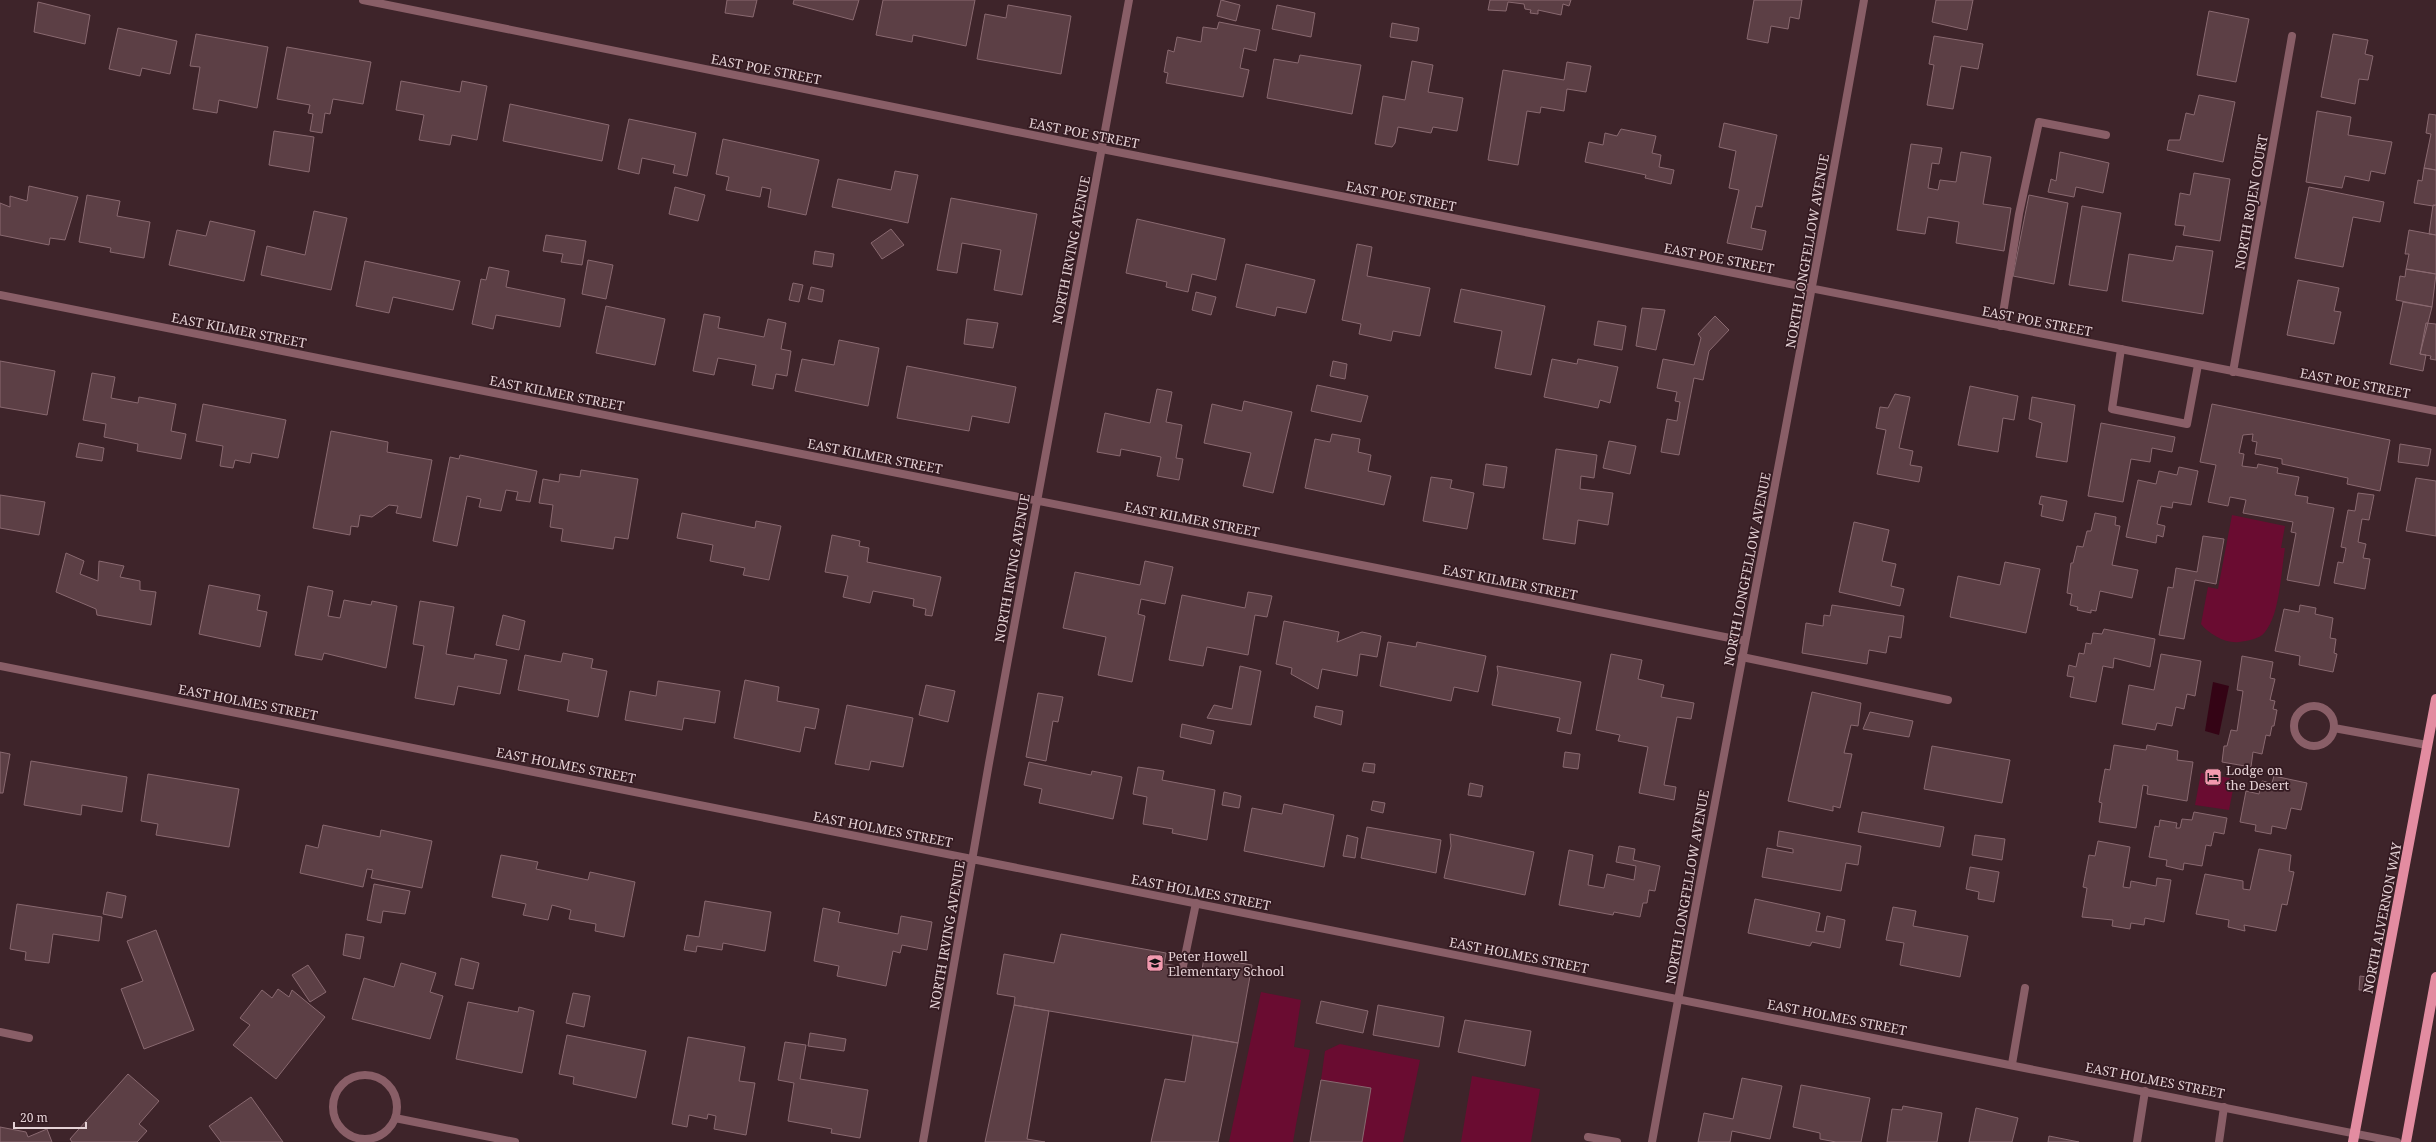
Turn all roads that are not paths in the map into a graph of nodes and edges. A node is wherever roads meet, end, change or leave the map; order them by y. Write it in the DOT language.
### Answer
graph roads {
  1 [pos="363,0"];
  2 [pos="1129,0"];
  3 [pos="1864,0"];
  4 [pos="2292,36"];
  5 [pos="2106,135"];
  6 [pos="1102,149"];
  7 [pos="1813,289"];
  8 [pos="0,294"];
  9 [pos="2001,326"];
  10 [pos="2121,349"];
  11 [pos="2198,365"];
  12 [pos="2233,372"];
  13 [pos="2436,411"];
  14 [pos="1036,501"];
  15 [pos="1745,640"];
  16 [pos="1742,657"];
  17 [pos="0,666"];
  18 [pos="2436,698"];
  19 [pos="1948,700"];
  20 [pos="2334,728"];
  21 [pos="2427,745"];
  22 [pos="972,860"];
  23 [pos="1196,903"];
  24 [pos="1183,966"];
  25 [pos="2436,977"];
  26 [pos="2025,988"];
  27 [pos="1679,998"];
  28 [pos="0,1032"];
  29 [pos="29,1038"];
  30 [pos="2012,1064"];
  31 [pos="2145,1091"];
  32 [pos="2224,1106"];
  33 [pos="395,1118"];
  34 [pos="1588,1137"];
  35 [pos="2354,1137"];
  36 [pos="515,1142"];
  37 [pos="923,1142"];
  38 [pos="1617,1142"];
  39 [pos="1652,1142"];
  40 [pos="2137,1142"];
  41 [pos="2219,1142"];
  42 [pos="2397,1142"];
  43 [pos="2406,1142"];
  1 -- 6 [label="street, EAST POE STREET"];
  2 -- 6 [label="street, NORTH IRVING AVENUE"];
  3 -- 7 [label="street, NORTH LONGFELLOW AVENUE"];
  4 -- 12 [label="street, NORTH ROJEN COURT"];
  5 -- 9 [label="street"];
  6 -- 7 [label="street, EAST POE STREET"];
  6 -- 14 [label="street, NORTH IRVING AVENUE"];
  7 -- 9 [label="street, EAST POE STREET"];
  7 -- 15 [label="street, NORTH LONGFELLOW AVENUE"];
  8 -- 14 [label="street, EAST KILMER STREET"];
  9 -- 10 [label="street, EAST POE STREET"];
  10 -- 11 [label="street, EAST POE STREET"];
  10 -- 11 [label="street"];
  11 -- 12 [label="street, EAST POE STREET"];
  12 -- 13 [label="street, EAST POE STREET"];
  14 -- 15 [label="street, EAST KILMER STREET"];
  14 -- 22 [label="street, NORTH IRVING AVENUE"];
  15 -- 16 [label="street, NORTH LONGFELLOW AVENUE"];
  16 -- 19 [label="street"];
  16 -- 27 [label="street, NORTH LONGFELLOW AVENUE"];
  17 -- 22 [label="street, EAST HOLMES STREET"];
  18 -- 21 [label="main road, NORTH ALVERNON WAY"];
  20 -- 20 [label="street"];
  20 -- 21 [label="street"];
  21 -- 35 [label="main road, NORTH ALVERNON WAY"];
  22 -- 23 [label="street, EAST HOLMES STREET"];
  22 -- 37 [label="street, NORTH IRVING AVENUE"];
  23 -- 24 [label="street"];
  23 -- 27 [label="street, EAST HOLMES STREET"];
  25 -- 43 [label="main road"];
  26 -- 30 [label="street"];
  27 -- 30 [label="street, EAST HOLMES STREET"];
  27 -- 39 [label="street, NORTH LONGFELLOW AVENUE"];
  28 -- 29 [label="street"];
  30 -- 31 [label="street, EAST HOLMES STREET"];
  31 -- 32 [label="street, EAST HOLMES STREET"];
  31 -- 40 [label="street"];
  32 -- 35 [label="street, EAST HOLMES STREET"];
  32 -- 41 [label="street"];
  33 -- 33 [label="street"];
  33 -- 36 [label="street"];
  34 -- 38 [label="street"];
  35 -- 42 [label="street, EAST HOLMES STREET"];
}
